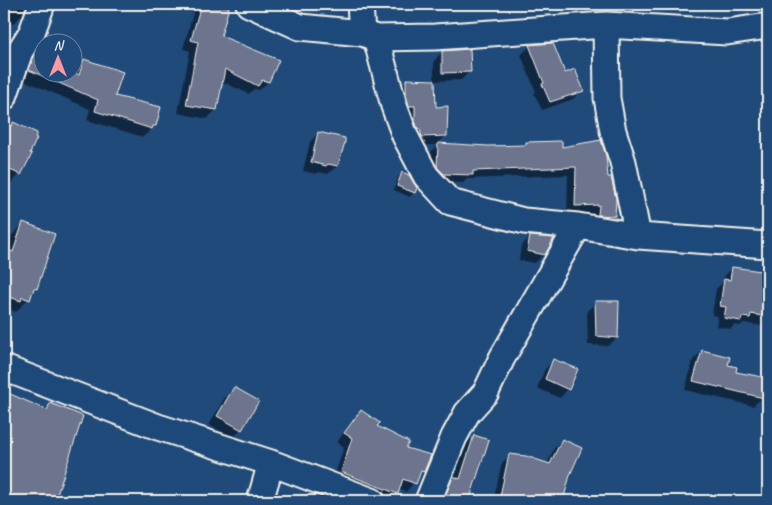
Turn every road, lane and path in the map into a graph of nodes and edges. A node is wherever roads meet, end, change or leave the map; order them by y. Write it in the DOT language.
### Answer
graph roads {
  1 [pos="42,4"];
  2 [pos="248,4"];
  3 [pos="360,4"];
  4 [pos="606,25"];
  5 [pos="768,26"];
  6 [pos="369,36"];
  7 [pos="4,97"];
  8 [pos="578,226"];
  9 [pos="638,236"];
  10 [pos="768,245"];
  11 [pos="4,368"];
  12 [pos="271,463"];
  13 [pos="260,501"];
  14 [pos="372,501"];
  15 [pos="428,501"];
  1 -- 7 [label="street"];
  2 -- 6 [label="street"];
  3 -- 6 [label="street"];
  4 -- 5 [label="street"];
  4 -- 6 [label="street"];
  4 -- 9 [label="street"];
  6 -- 8 [label="street"];
  8 -- 9 [label="street"];
  8 -- 15 [label="street"];
  9 -- 10 [label="street"];
  11 -- 12 [label="street"];
  12 -- 13 [label="street"];
  12 -- 14 [label="street"];
}
